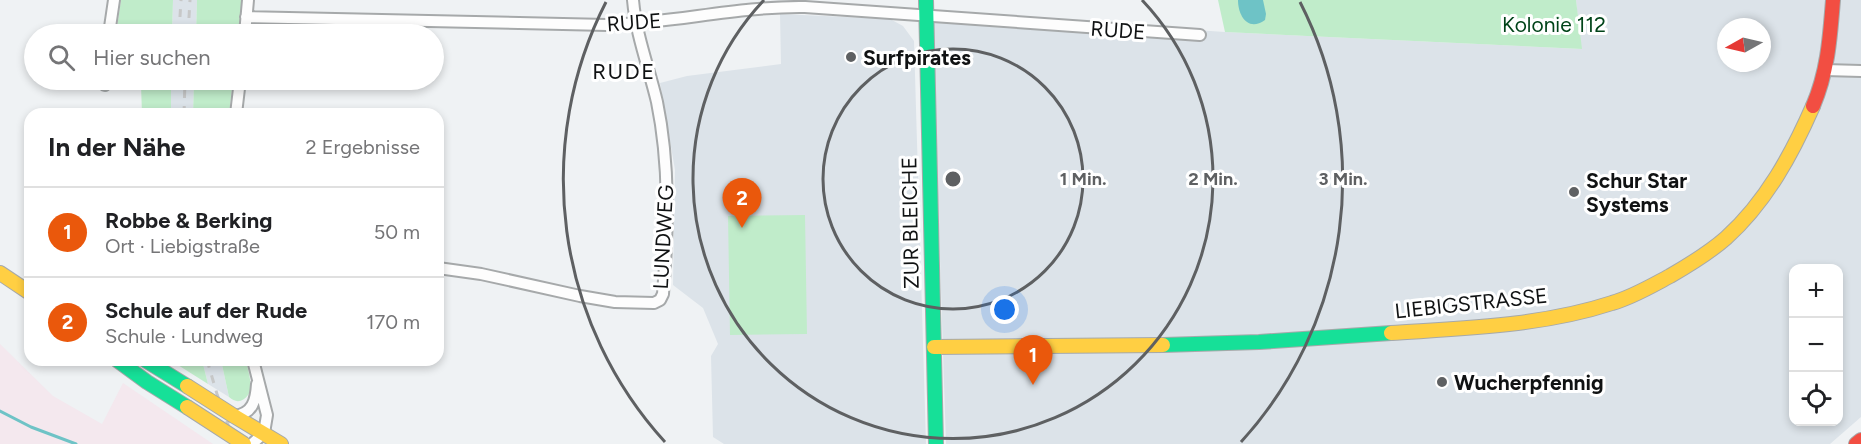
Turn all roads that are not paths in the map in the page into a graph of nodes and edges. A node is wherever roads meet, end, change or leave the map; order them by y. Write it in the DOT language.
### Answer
graph roads {
  1 [pos="114,0"];
  2 [pos="248,0"];
  3 [pos="633,0"];
  4 [pos="926,0"];
  5 [pos="1833,0"];
  6 [pos="246,16"];
  7 [pos="925,16"];
  8 [pos="110,24"];
  9 [pos="246,24"];
  10 [pos="636,24"];
  11 [pos="1200,35"];
  12 [pos="1825,69"];
  13 [pos="1861,71"];
  14 [pos="239,90"];
  15 [pos="237,108"];
  16 [pos="444,269"];
  17 [pos="0,273"];
  18 [pos="24,289"];
  19 [pos="934,347"];
  20 [pos="125,366"];
  21 [pos="155,366"];
  22 [pos="254,366"];
  23 [pos="255,366"];
  24 [pos="234,416"];
  25 [pos="264,433"];
  26 [pos="1861,440"];
  27 [pos="244,444"];
  28 [pos="252,444"];
  29 [pos="281,444"];
  30 [pos="936,444"];
  31 [pos="1856,444"];
  1 -- 8 [label="street"];
  2 -- 6 [label="street"];
  3 -- 10 [label="street"];
  4 -- 7 [label="main road, ZUR BLEICHE"];
  5 -- 12 [label="main road, LIEBIGSTRASSE"];
  6 -- 9 [label="street"];
  6 -- 10 [label="street, RUDE"];
  7 -- 10 [label="street, RUDE"];
  7 -- 11 [label="street, RUDE"];
  7 -- 19 [label="main road, ZUR BLEICHE"];
  10 -- 16 [label="street, LUNDWEG"];
  12 -- 13 [label="street"];
  12 -- 19 [label="main road, LIEBIGSTRASSE"];
  14 -- 15 [label="street"];
  17 -- 18 [label="main road"];
  19 -- 30 [label="main road, ZUR BLEICHE"];
  20 -- 27 [label="main road, bridge"];
  21 -- 24 [label="main road, bridge"];
  22 -- 24 [label="street"];
  23 -- 25 [label="street"];
  24 -- 25 [label="main road"];
  25 -- 28 [label="street"];
  25 -- 29 [label="main road"];
  26 -- 31 [label="main road"];
}
